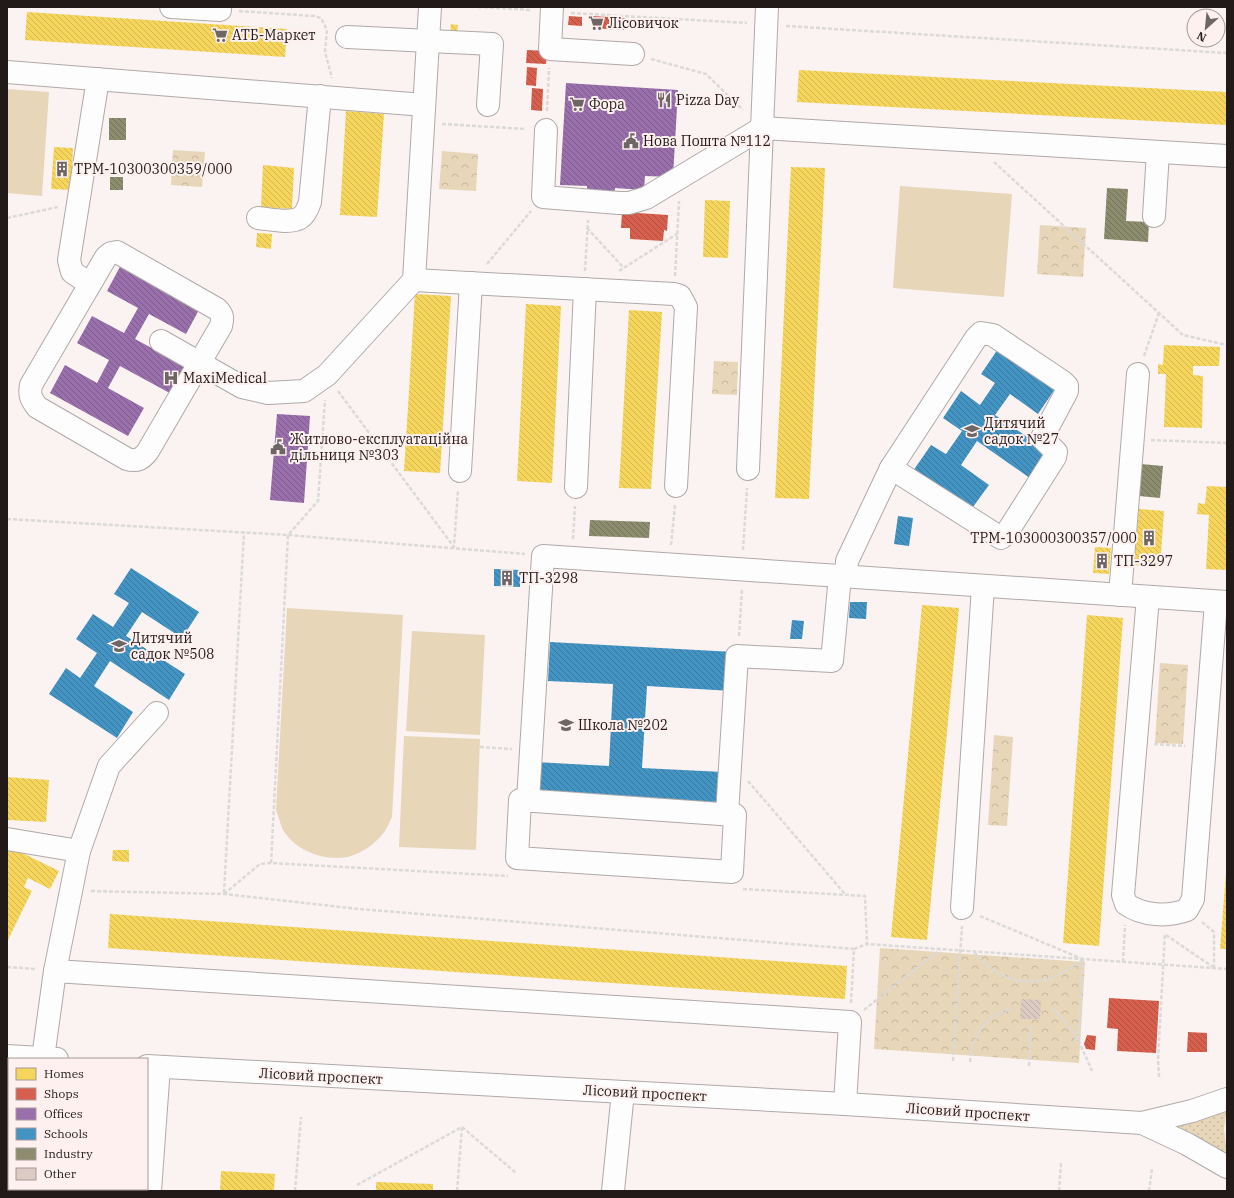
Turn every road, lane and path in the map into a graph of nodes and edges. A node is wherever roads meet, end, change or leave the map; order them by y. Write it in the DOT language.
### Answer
graph roads {
  1 [pos="171,7"];
  2 [pos="430,7"];
  3 [pos="478,7"];
  4 [pos="551,9"];
  5 [pos="220,10"];
  6 [pos="766,16"];
  7 [pos="347,37"];
  8 [pos="550,49"];
  9 [pos="1227,53"];
  10 [pos="633,54"];
  11 [pos="7,72"];
  12 [pos="98,79"];
  13 [pos="329,97"];
  14 [pos="488,105"];
  15 [pos="424,114"];
  16 [pos="762,128"];
  17 [pos="546,130"];
  18 [pos="971,141"];
  19 [pos="1158,152"];
  20 [pos="1227,156"];
  21 [pos="680,178"];
  22 [pos="543,197"];
  23 [pos="588,201"];
  24 [pos="78,203"];
  25 [pos="1154,216"];
  26 [pos="7,218"];
  27 [pos="258,218"];
  28 [pos="587,228"];
  29 [pos="678,234"];
  30 [pos="624,267"];
  31 [pos="414,280"];
  32 [pos="471,283"];
  33 [pos="90,284"];
  34 [pos="591,290"];
  35 [pos="645,293"];
  36 [pos="674,294"];
  37 [pos="1159,313"];
  38 [pos="161,341"];
  39 [pos="1227,345"];
  40 [pos="199,364"];
  41 [pos="1138,374"];
  42 [pos="327,375"];
  43 [pos="1132,439"];
  44 [pos="1227,444"];
  45 [pos="891,468"];
  46 [pos="748,469"];
  47 [pos="460,471"];
  48 [pos="676,486"];
  49 [pos="576,487"];
  50 [pos="7,519"];
  51 [pos="244,532"];
  52 [pos="288,535"];
  53 [pos="454,548"];
  54 [pos="543,556"];
  55 [pos="572,558"];
  56 [pos="670,564"];
  57 [pos="742,569"];
  58 [pos="843,576"];
  59 [pos="983,586"];
  60 [pos="1120,595"];
  61 [pos="1148,597"];
  62 [pos="1221,602"];
  63 [pos="737,656"];
  64 [pos="157,713"];
  65 [pos="1136,743"];
  66 [pos="480,747"];
  67 [pos="1205,748"];
  68 [pos="531,750"];
  69 [pos="731,760"];
  70 [pos="528,800"];
  71 [pos="727,814"];
  72 [pos="7,839"];
  73 [pos="79,851"];
  74 [pos="271,863"];
  75 [pos="71,891"];
  76 [pos="224,894"];
  77 [pos="1126,904"];
  78 [pos="962,918"];
  79 [pos="1165,925"];
  80 [pos="1214,932"];
  81 [pos="867,944"];
  82 [pos="854,949"];
  83 [pos="941,950"];
  84 [pos="960,951"];
  85 [pos="974,952"];
  86 [pos="1083,959"];
  87 [pos="1123,962"];
  88 [pos="1163,965"];
  89 [pos="7,967"];
  90 [pos="1214,968"];
  91 [pos="1227,969"];
  92 [pos="55,971"];
  93 [pos="1012,1008"];
  94 [pos="1052,1008"];
  95 [pos="850,1022"];
  96 [pos="1031,1024"];
  97 [pos="1078,1040"];
  98 [pos="7,1056"];
  99 [pos="50,1058"];
  100 [pos="953,1061"];
  101 [pos="970,1062"];
  102 [pos="153,1066"];
  103 [pos="1029,1066"];
  104 [pos="1092,1071"];
  105 [pos="1159,1077"];
  106 [pos="623,1092"];
  107 [pos="1227,1099"];
  108 [pos="845,1104"];
  109 [pos="301,1117"];
  110 [pos="1142,1123"];
  111 [pos="462,1128"];
  112 [pos="1061,1163"];
  113 [pos="1227,1167"];
  114 [pos="1152,1169"];
  115 [pos="516,1173"];
  116 [pos="357,1185"];
  117 [pos="150,1191"];
  118 [pos="296,1191"];
  119 [pos="457,1191"];
  120 [pos="613,1191"];
  121 [pos="1059,1191"];
  122 [pos="1149,1191"];
  1 -- 5 [label="street"];
  2 -- 15 [label="street"];
  3 -- 4 [label="path"];
  4 -- 6 [label="path"];
  4 -- 8 [label="street"];
  5 -- 13 [label="path"];
  6 -- 9 [label="path"];
  6 -- 16 [label="street"];
  7 -- 14 [label="street"];
  8 -- 10 [label="street"];
  8 -- 17 [label="path"];
  10 -- 16 [label="path"];
  11 -- 12 [label="street"];
  12 -- 13 [label="street"];
  12 -- 24 [label="street"];
  13 -- 15 [label="street"];
  13 -- 27 [label="street"];
  15 -- 17 [label="path"];
  15 -- 31 [label="street"];
  16 -- 18 [label="street"];
  16 -- 21 [label="street"];
  16 -- 46 [label="street"];
  17 -- 22 [label="street"];
  18 -- 19 [label="street"];
  18 -- 37 [label="path"];
  19 -- 20 [label="street"];
  19 -- 25 [label="street"];
  21 -- 23 [label="street"];
  21 -- 29 [label="path"];
  22 -- 23 [label="street"];
  22 -- 32 [label="path"];
  23 -- 28 [label="path"];
  24 -- 26 [label="path"];
  24 -- 33 [label="street"];
  28 -- 30 [label="path"];
  28 -- 34 [label="path"];
  29 -- 30 [label="path"];
  29 -- 36 [label="path"];
  30 -- 34 [label="path"];
  30 -- 35 [label="path"];
  31 -- 32 [label="street"];
  31 -- 42 [label="street"];
  32 -- 34 [label="street"];
  32 -- 47 [label="street"];
  33 -- 40 [label="street"];
  33 -- 40 [label="street"];
  34 -- 35 [label="street"];
  34 -- 49 [label="street"];
  35 -- 36 [label="street"];
  36 -- 48 [label="street"];
  37 -- 39 [label="path"];
  37 -- 41 [label="path"];
  38 -- 40 [label="street"];
  40 -- 42 [label="street"];
  41 -- 43 [label="street"];
  42 -- 52 [label="path"];
  42 -- 53 [label="path"];
  43 -- 44 [label="path"];
  43 -- 60 [label="street"];
  45 -- 45 [label="street"];
  45 -- 58 [label="street"];
  46 -- 57 [label="path"];
  47 -- 53 [label="path"];
  48 -- 56 [label="path"];
  49 -- 55 [label="path"];
  50 -- 51 [label="path"];
  51 -- 52 [label="path"];
  51 -- 76 [label="path"];
  52 -- 53 [label="path"];
  52 -- 74 [label="path"];
  53 -- 54 [label="path"];
  54 -- 55 [label="street"];
  54 -- 68 [label="street"];
  55 -- 56 [label="street"];
  56 -- 57 [label="street"];
  57 -- 58 [label="street"];
  57 -- 63 [label="path"];
  58 -- 59 [label="street"];
  58 -- 63 [label="street"];
  59 -- 60 [label="street"];
  59 -- 78 [label="street"];
  60 -- 61 [label="street"];
  61 -- 62 [label="street"];
  61 -- 65 [label="street"];
  62 -- 67 [label="street"];
  63 -- 69 [label="street"];
  64 -- 73 [label="street"];
  65 -- 67 [label="path"];
  65 -- 77 [label="street"];
  66 -- 68 [label="path"];
  67 -- 79 [label="street"];
  68 -- 70 [label="street"];
  69 -- 71 [label="street"];
  69 -- 81 [label="path"];
  70 -- 71 [label="street"];
  70 -- 71 [label="street"];
  72 -- 73 [label="street"];
  73 -- 75 [label="street"];
  75 -- 76 [label="path"];
  75 -- 92 [label="street"];
  76 -- 82 [label="path"];
  77 -- 79 [label="street"];
  77 -- 87 [label="path"];
  78 -- 84 [label="path"];
  78 -- 86 [label="path"];
  79 -- 88 [label="path"];
  79 -- 90 [label="path"];
  80 -- 90 [label="path"];
  81 -- 82 [label="path"];
  81 -- 83 [label="path"];
  82 -- 95 [label="path"];
  83 -- 84 [label="path"];
  83 -- 95 [label="path"];
  84 -- 85 [label="path"];
  84 -- 100 [label="path"];
  85 -- 86 [label="path"];
  85 -- 86 [label="path"];
  86 -- 87 [label="path"];
  86 -- 97 [label="path"];
  87 -- 88 [label="path"];
  88 -- 90 [label="path"];
  88 -- 105 [label="path"];
  89 -- 92 [label="path"];
  90 -- 91 [label="path"];
  92 -- 95 [label="street"];
  92 -- 99 [label="street"];
  93 -- 101 [label="path"];
  94 -- 97 [label="path"];
  95 -- 108 [label="street"];
  96 -- 103 [label="path"];
  97 -- 104 [label="path"];
  98 -- 99 [label="street"];
  102 -- 106 [label="street, Лісовий проспект"];
  102 -- 117 [label="street"];
  106 -- 108 [label="street, Лісовий проспект"];
  106 -- 120 [label="street"];
  107 -- 110 [label="street, Лісовий проспект"];
  108 -- 110 [label="street, Лісовий проспект"];
  109 -- 118 [label="path"];
  110 -- 113 [label="street, Лісовий проспект"];
  111 -- 115 [label="path"];
  111 -- 116 [label="path"];
  111 -- 119 [label="path"];
  112 -- 121 [label="path"];
  114 -- 122 [label="path"];
}
